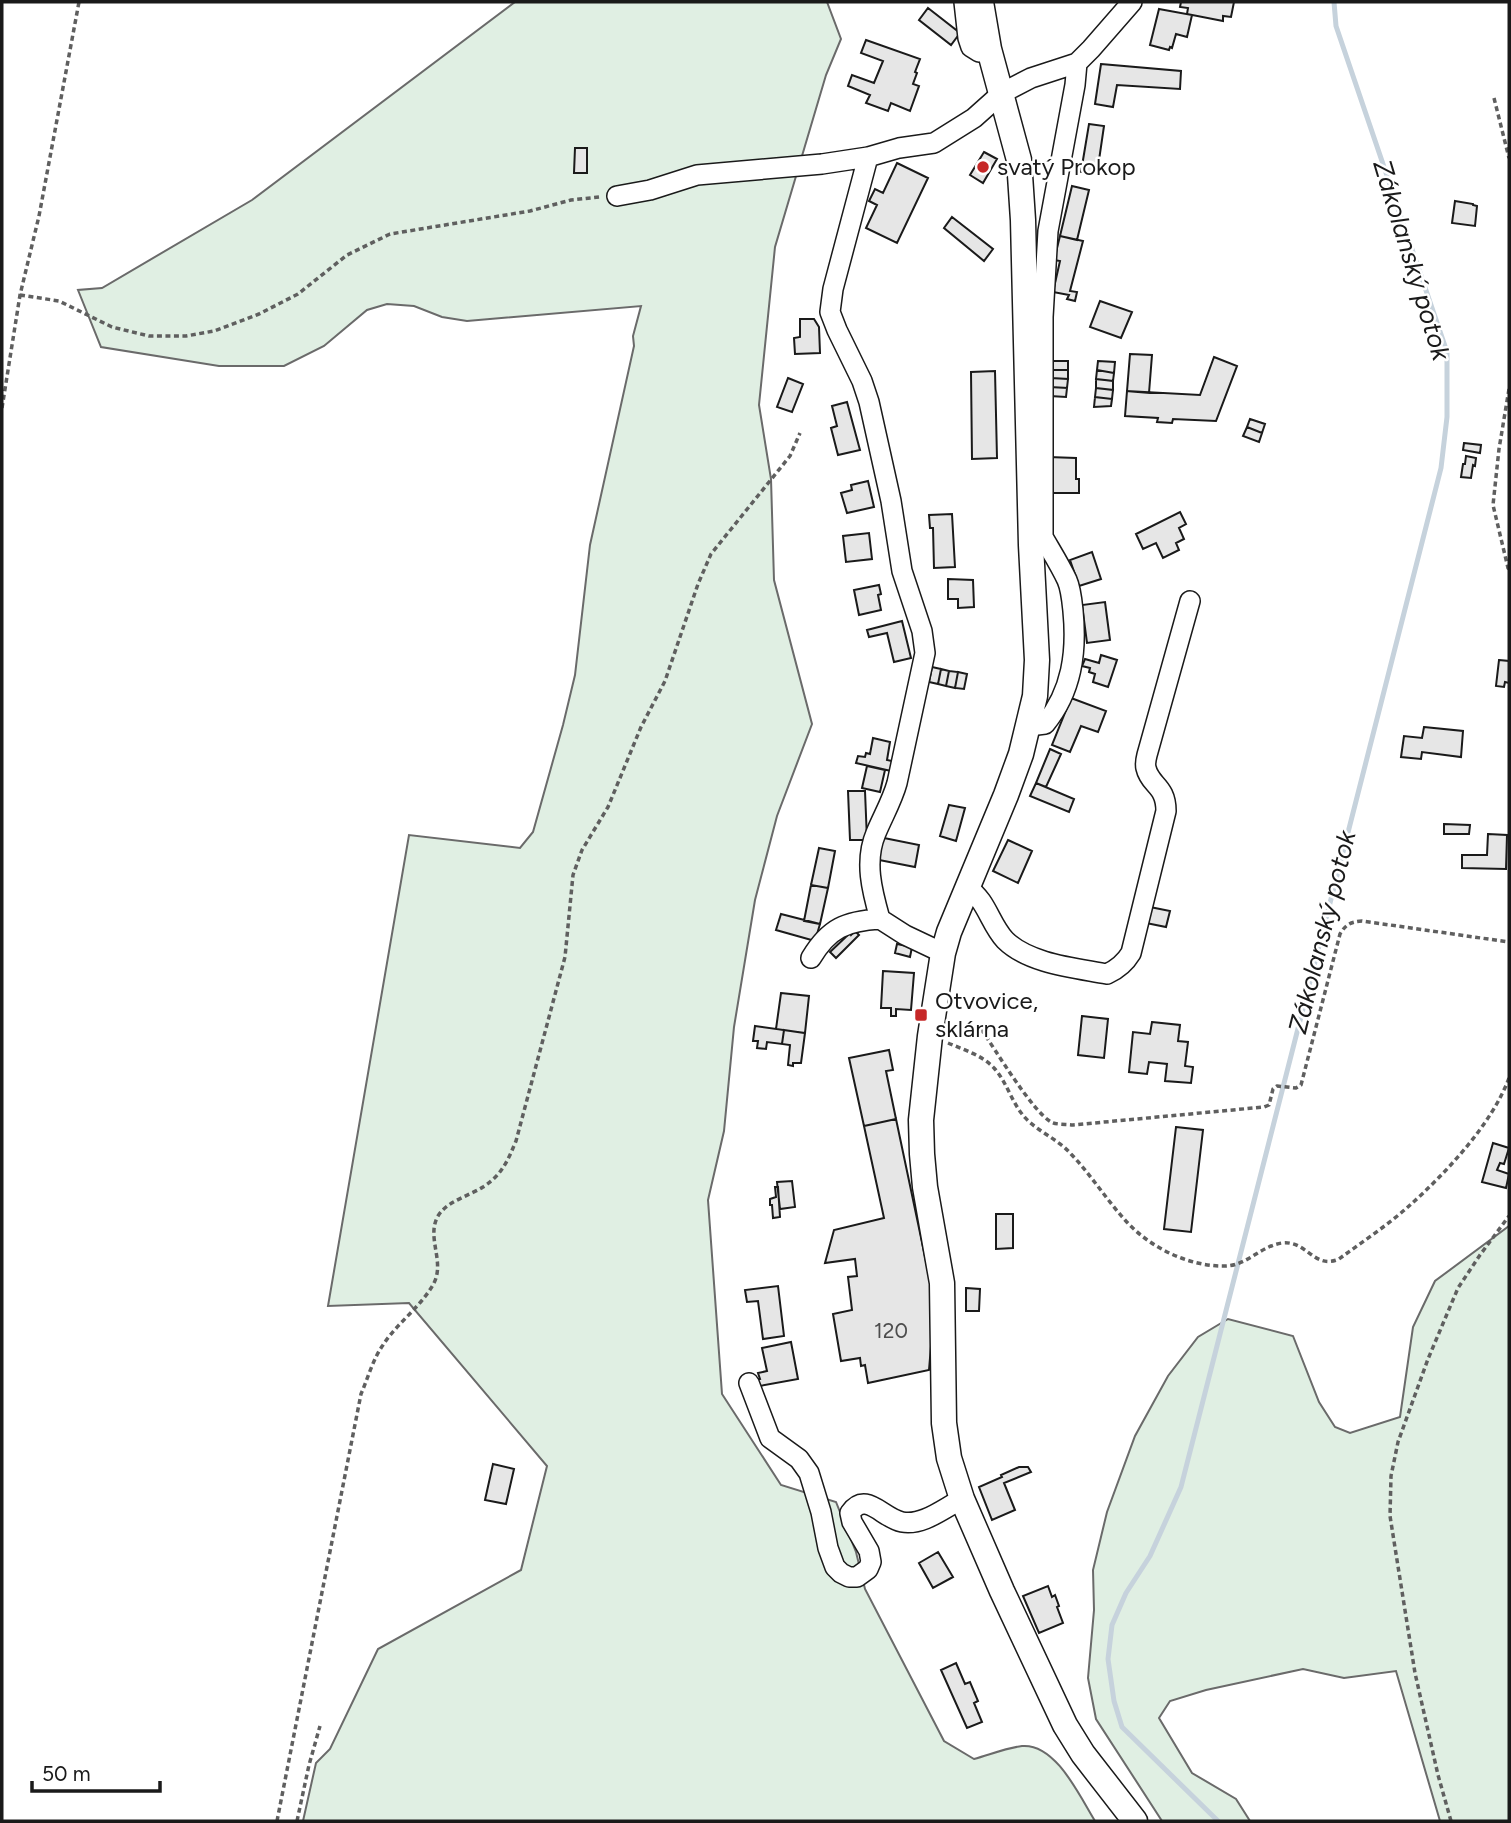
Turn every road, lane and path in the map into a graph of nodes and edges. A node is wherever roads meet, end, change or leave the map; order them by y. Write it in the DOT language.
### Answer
graph roads {
  1 [pos="79,2"];
  2 [pos="964,2"];
  3 [pos="981,2"];
  4 [pos="1132,2"];
  5 [pos="989,49"];
  6 [pos="1077,63"];
  7 [pos="1002,93"];
  8 [pos="1494,98"];
  9 [pos="868,157"];
  10 [pos="1509,158"];
  11 [pos="617,195"];
  12 [pos="20,295"];
  13 [pos="1509,389"];
  14 [pos="2,408"];
  15 [pos="800,433"];
  16 [pos="1037,541"];
  17 [pos="1509,569"];
  18 [pos="1190,601"];
  19 [pos="1028,726"];
  20 [pos="968,888"];
  21 [pos="880,919"];
  22 [pos="1509,942"];
  23 [pos="943,953"];
  24 [pos="811,958"];
  25 [pos="981,1029"];
  26 [pos="930,1036"];
  27 [pos="1509,1078"];
  28 [pos="1509,1216"];
  29 [pos="749,1383"];
  30 [pos="962,1499"];
  31 [pos="320,1726"];
  32 [pos="277,1821"];
  33 [pos="297,1821"];
  34 [pos="1135,1821"];
  35 [pos="1451,1821"];
  1 -- 12 [label="path"];
  2 -- 5 [label="street"];
  3 -- 5 [label="main road"];
  4 -- 6 [label="street"];
  5 -- 7 [label="main road"];
  6 -- 7 [label="street"];
  6 -- 16 [label="street"];
  7 -- 9 [label="street"];
  7 -- 16 [label="main road"];
  8 -- 10 [label="path"];
  9 -- 11 [label="street"];
  9 -- 21 [label="street"];
  11 -- 12 [label="path"];
  12 -- 14 [label="path"];
  13 -- 17 [label="path"];
  15 -- 32 [label="path"];
  16 -- 19 [label="main road"];
  16 -- 19 [label="street"];
  18 -- 20 [label="street"];
  19 -- 20 [label="main road"];
  20 -- 23 [label="main road"];
  21 -- 23 [label="street"];
  21 -- 24 [label="street"];
  22 -- 25 [label="path"];
  23 -- 26 [label="main road"];
  26 -- 27 [label="path"];
  26 -- 30 [label="main road"];
  28 -- 35 [label="path"];
  29 -- 30 [label="street"];
  30 -- 34 [label="main road"];
  31 -- 33 [label="path"];
}
